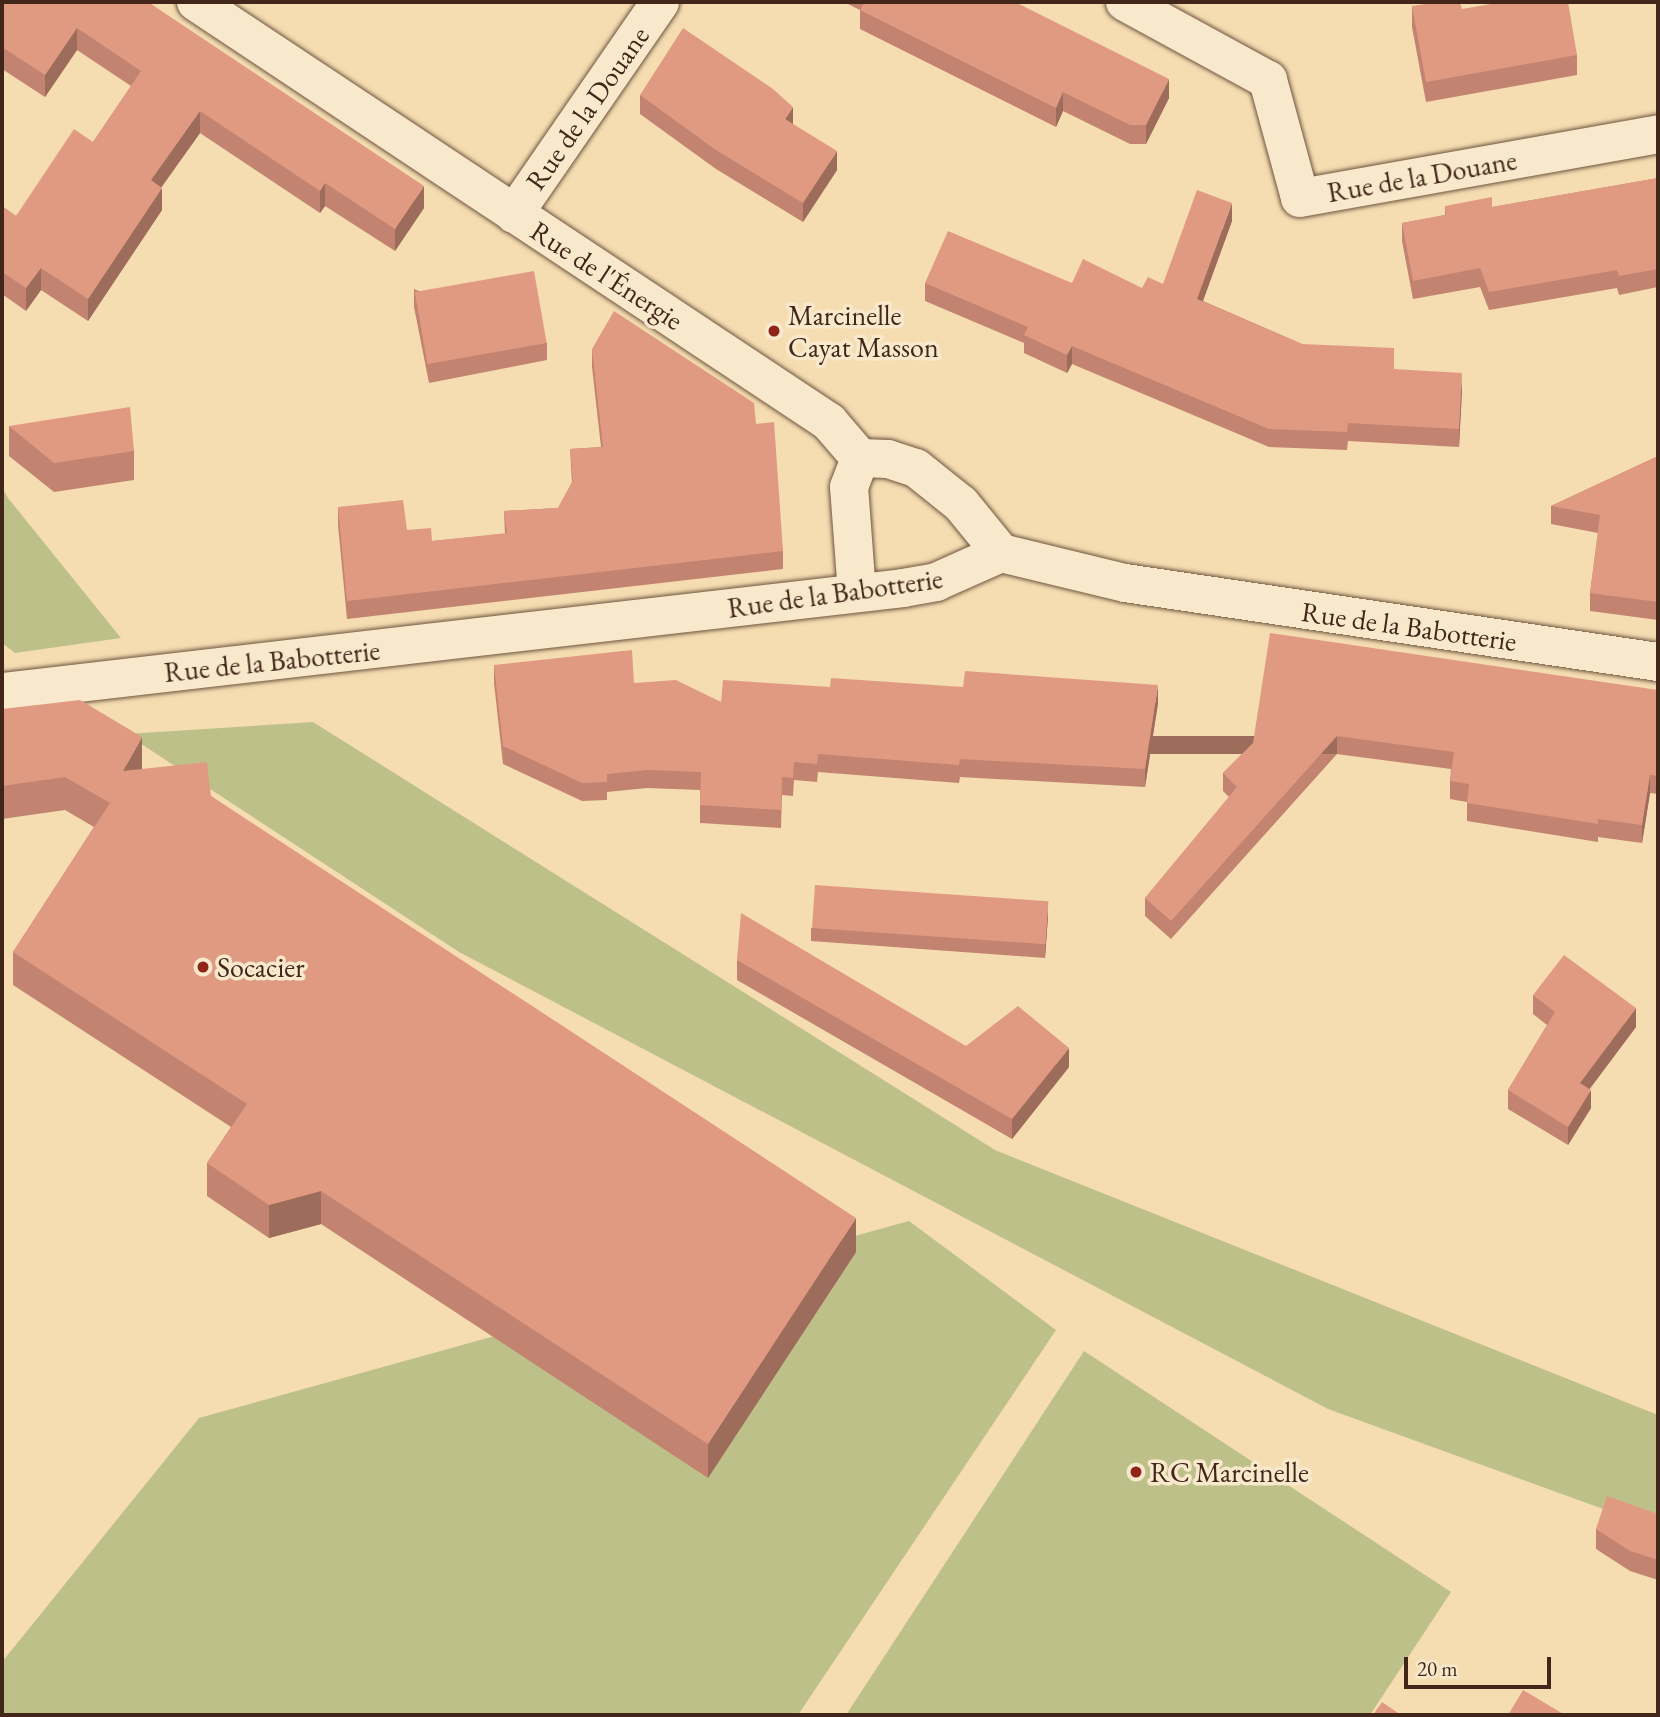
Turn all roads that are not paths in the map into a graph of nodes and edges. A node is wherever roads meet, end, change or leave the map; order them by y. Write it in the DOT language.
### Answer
graph roads {
  1 [pos="196,2"];
  2 [pos="660,2"];
  3 [pos="1125,2"];
  4 [pos="1658,134"];
  5 [pos="514,214"];
  6 [pos="860,458"];
  7 [pos="1001,553"];
  8 [pos="857,593"];
  9 [pos="1658,662"];
  10 [pos="2,692"];
  1 -- 5 [label="street, Rue de l'Énergie"];
  2 -- 5 [label="street, Rue de la Douane"];
  3 -- 4 [label="street, Rue de la Douane"];
  5 -- 6 [label="street, Rue de l'Énergie"];
  6 -- 7 [label="street"];
  6 -- 8 [label="street"];
  7 -- 8 [label="street, Rue de la Babotterie"];
  7 -- 9 [label="street, Rue de la Babotterie"];
  8 -- 10 [label="street, Rue de la Babotterie"];
}
